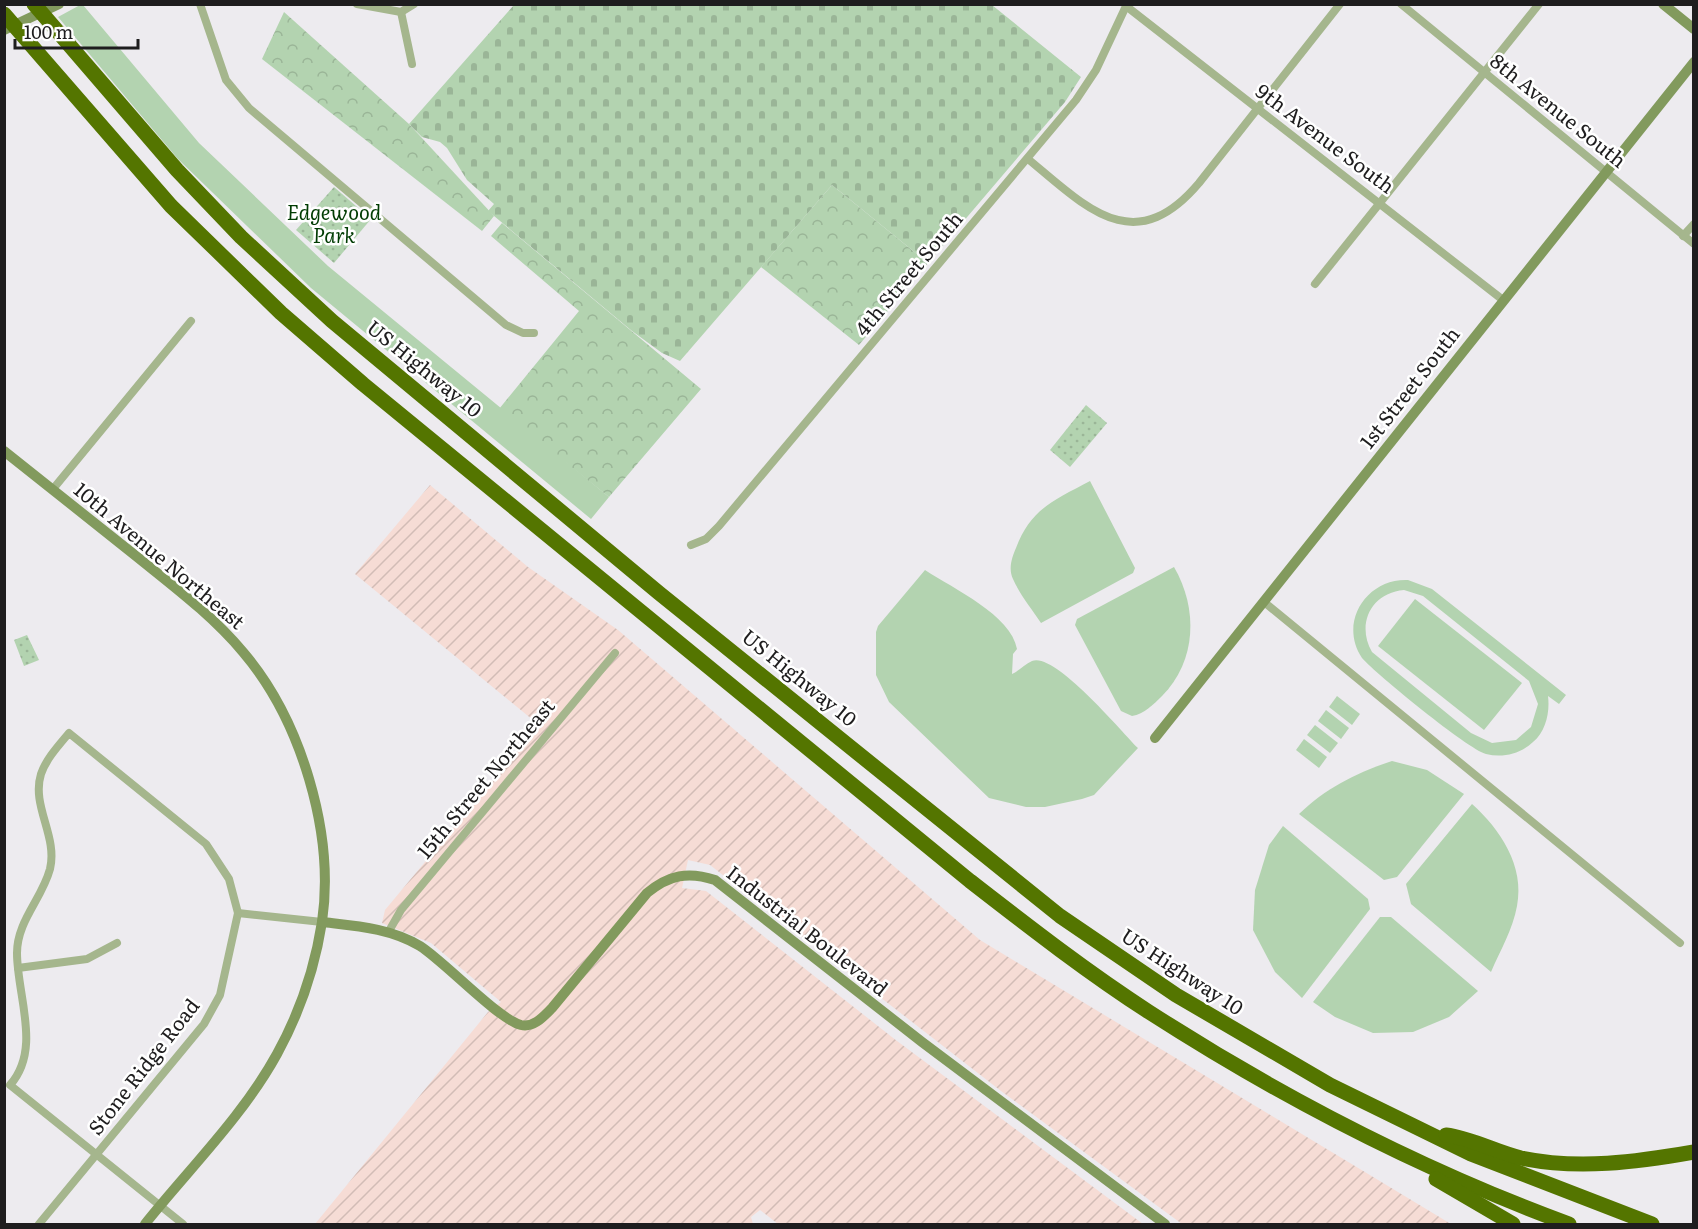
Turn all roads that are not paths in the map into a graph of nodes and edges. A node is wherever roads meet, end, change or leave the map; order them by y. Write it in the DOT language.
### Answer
graph roads {
  1 [pos="34,4"];
  2 [pos="59,4"];
  3 [pos="200,4"];
  4 [pos="357,4"];
  5 [pos="414,4"];
  6 [pos="1340,4"];
  7 [pos="1401,4"];
  8 [pos="1539,4"];
  9 [pos="1663,4"];
  10 [pos="1126,5"];
  11 [pos="401,12"];
  12 [pos="4,14"];
  13 [pos="1694,29"];
  14 [pos="4,30"];
  15 [pos="1694,62"];
  16 [pos="412,64"];
  17 [pos="1484,73"];
  18 [pos="1257,109"];
  19 [pos="1028,159"];
  20 [pos="1605,171"];
  21 [pos="1380,202"];
  22 [pos="1694,224"];
  23 [pos="1683,236"];
  24 [pos="1694,244"];
  25 [pos="1316,285"];
  26 [pos="1503,300"];
  27 [pos="191,321"];
  28 [pos="534,333"];
  29 [pos="4,451"];
  30 [pos="52,489"];
  31 [pos="691,545"];
  32 [pos="1264,602"];
  33 [pos="615,652"];
  34 [pos="1155,738"];
  35 [pos="238,913"];
  36 [pos="322,921"];
  37 [pos="388,932"];
  38 [pos="1680,942"];
  39 [pos="117,943"];
  40 [pos="18,968"];
  41 [pos="1353,1131"];
  42 [pos="1425,1134"];
  43 [pos="1694,1152"];
  44 [pos="96,1155"];
  45 [pos="160,1206"];
  46 [pos="39,1224"];
  47 [pos="145,1224"];
  48 [pos="183,1224"];
  49 [pos="1165,1224"];
  50 [pos="1513,1224"];
  51 [pos="1569,1224"];
  52 [pos="1652,1224"];
  1 -- 42 [label="highway, US Highway 10"];
  2 -- 14 [label="street"];
  3 -- 28 [label="street"];
  4 -- 11 [label="street"];
  5 -- 11 [label="street"];
  6 -- 18 [label="street"];
  7 -- 17 [label="street, 8th Avenue South"];
  8 -- 17 [label="street"];
  9 -- 13 [label="street"];
  10 -- 18 [label="street, 9th Avenue South"];
  10 -- 19 [label="street, 4th Street South"];
  11 -- 16 [label="street"];
  12 -- 41 [label="highway"];
  15 -- 20 [label="street, 1st Street South"];
  17 -- 20 [label="street, 8th Avenue South"];
  17 -- 21 [label="street"];
  18 -- 19 [label="street"];
  18 -- 21 [label="street, 9th Avenue South"];
  19 -- 31 [label="street, 4th Street South"];
  20 -- 23 [label="street, 8th Avenue South"];
  20 -- 26 [label="street, 1st Street South"];
  21 -- 25 [label="street"];
  21 -- 26 [label="street, 9th Avenue South"];
  22 -- 23 [label="street"];
  23 -- 24 [label="street, 8th Avenue South"];
  26 -- 32 [label="street, 1st Street South"];
  27 -- 30 [label="street"];
  29 -- 30 [label="street, 10th Avenue Northeast"];
  30 -- 36 [label="street, 10th Avenue Northeast"];
  32 -- 34 [label="street, 1st Street South"];
  32 -- 38 [label="street"];
  33 -- 37 [label="street, 15th Street Northeast"];
  35 -- 36 [label="street, Industrial Boulevard"];
  35 -- 40 [label="street, Stone Ridge Road"];
  35 -- 44 [label="street, Stone Ridge Road"];
  36 -- 37 [label="street, Industrial Boulevard"];
  36 -- 45 [label="street, 10th Avenue Northeast"];
  37 -- 49 [label="street, Industrial Boulevard"];
  39 -- 40 [label="street"];
  40 -- 44 [label="street"];
  41 -- 50 [label="highway"];
  41 -- 51 [label="highway"];
  42 -- 43 [label="highway"];
  42 -- 52 [label="highway, US Highway 10"];
  44 -- 45 [label="street"];
  44 -- 46 [label="street, Stone Ridge Road"];
  45 -- 47 [label="street"];
  45 -- 48 [label="street"];
}
